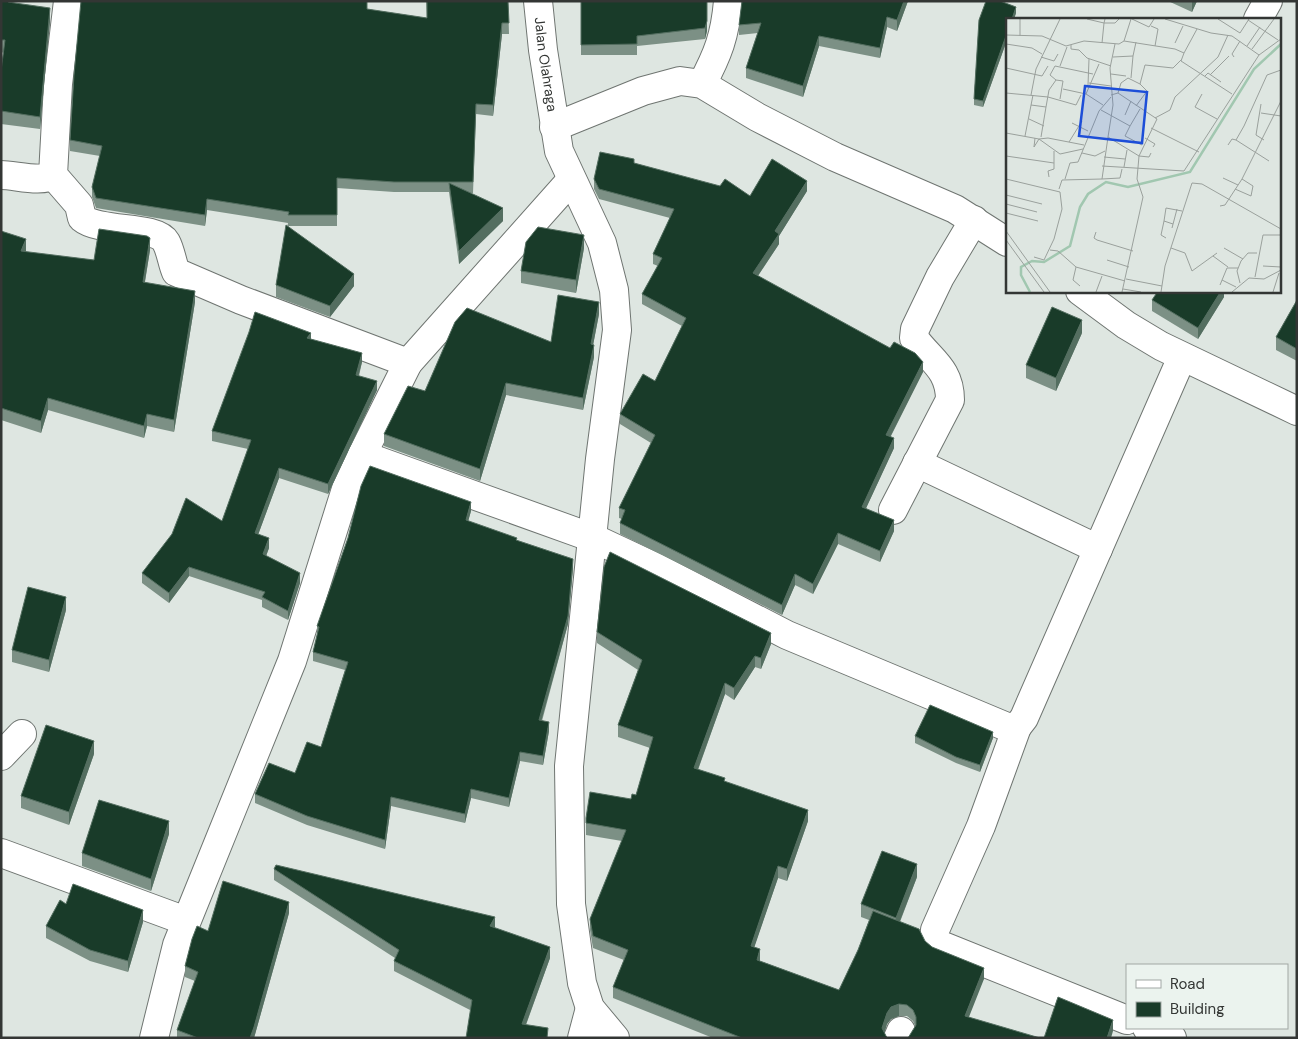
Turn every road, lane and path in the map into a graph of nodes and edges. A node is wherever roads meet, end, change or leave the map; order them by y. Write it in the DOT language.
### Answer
graph roads {
  1 [pos="68,1"];
  2 [pos="538,1"];
  3 [pos="728,1"];
  4 [pos="1268,1"];
  5 [pos="1259,18"];
  6 [pos="702,84"];
  7 [pos="554,127"];
  8 [pos="1,174"];
  9 [pos="53,175"];
  10 [pos="571,180"];
  11 [pos="974,220"];
  12 [pos="1006,241"];
  13 [pos="1095,295"];
  14 [pos="1182,357"];
  15 [pos="408,363"];
  16 [pos="1297,411"];
  17 [pos="362,455"];
  18 [pos="917,463"];
  19 [pos="893,510"];
  20 [pos="593,538"];
  21 [pos="1098,549"];
  22 [pos="1017,727"];
  23 [pos="22,734"];
  24 [pos="1,756"];
  25 [pos="1,853"];
  26 [pos="186,921"];
  27 [pos="590,1008"];
  28 [pos="1126,1020"];
  29 [pos="1150,1029"];
  30 [pos="154,1038"];
  31 [pos="582,1038"];
  32 [pos="615,1038"];
  33 [pos="1172,1038"];
  1 -- 9 [label="street"];
  2 -- 7 [label="street, Jalan Olahraga"];
  3 -- 6 [label="street"];
  4 -- 5 [label="street"];
  6 -- 7 [label="street"];
  6 -- 11 [label="street"];
  7 -- 10 [label="street, Jalan Olahraga"];
  8 -- 9 [label="street"];
  9 -- 15 [label="street"];
  10 -- 15 [label="street"];
  10 -- 20 [label="street, Jalan Olahraga"];
  11 -- 12 [label="street"];
  11 -- 18 [label="street"];
  13 -- 14 [label="street"];
  14 -- 16 [label="street"];
  14 -- 21 [label="street"];
  15 -- 17 [label="street"];
  17 -- 20 [label="street"];
  17 -- 26 [label="street"];
  18 -- 19 [label="street"];
  18 -- 21 [label="street"];
  20 -- 22 [label="street"];
  20 -- 27 [label="street, Jalan Olahraga"];
  21 -- 22 [label="street"];
  22 -- 28 [label="street"];
  23 -- 24 [label="street"];
  25 -- 26 [label="street"];
  26 -- 30 [label="street"];
  27 -- 31 [label="street"];
  27 -- 32 [label="street"];
  29 -- 33 [label="street"];
}
